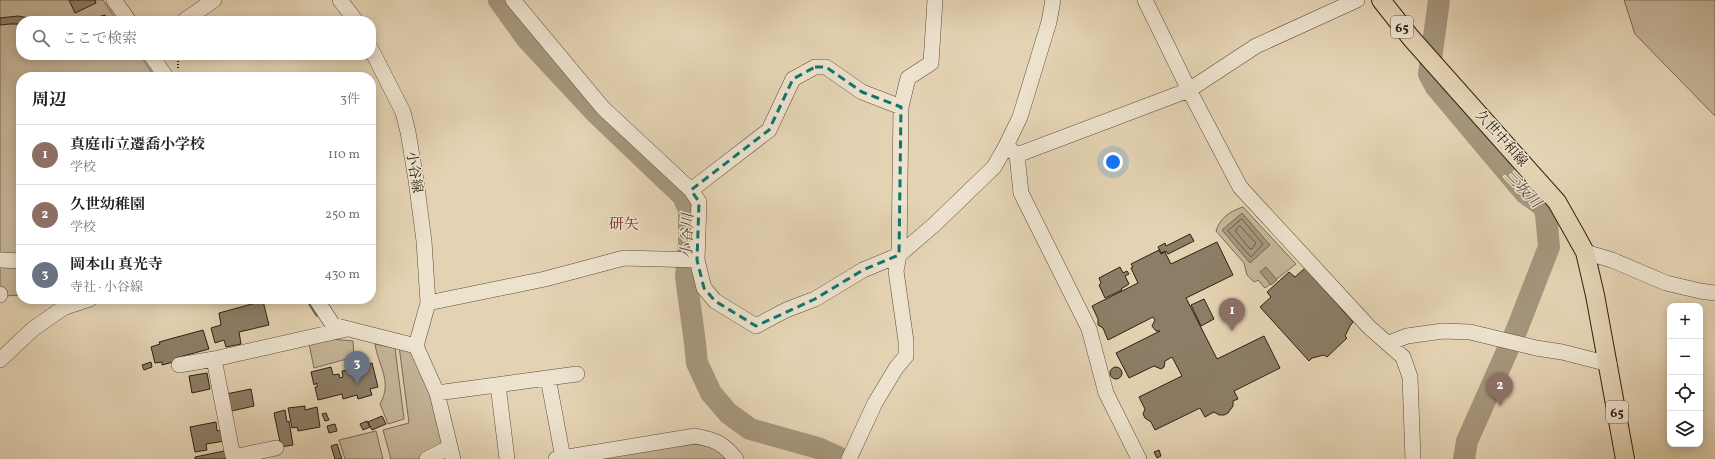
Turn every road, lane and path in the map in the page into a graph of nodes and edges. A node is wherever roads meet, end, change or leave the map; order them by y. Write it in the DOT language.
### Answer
graph roads {
  1 [pos="114,0"];
  2 [pos="214,0"];
  3 [pos="340,0"];
  4 [pos="513,0"];
  5 [pos="935,0"];
  6 [pos="1053,0"];
  7 [pos="1145,0"];
  8 [pos="1357,0"];
  9 [pos="1381,0"];
  10 [pos="125,16"];
  11 [pos="191,16"];
  12 [pos="352,16"];
  13 [pos="376,59"];
  14 [pos="154,60"];
  15 [pos="178,60"];
  16 [pos="163,72"];
  17 [pos="178,72"];
  18 [pos="1189,90"];
  19 [pos="901,107"];
  20 [pos="1011,151"];
  21 [pos="692,190"];
  22 [pos="1585,252"];
  23 [pos="899,255"];
  24 [pos="0,260"];
  25 [pos="697,260"];
  26 [pos="16,262"];
  27 [pos="1715,293"];
  28 [pos="428,303"];
  29 [pos="75,304"];
  30 [pos="319,304"];
  31 [pos="347,329"];
  32 [pos="1389,343"];
  33 [pos="416,346"];
  34 [pos="214,359"];
  35 [pos="0,360"];
  36 [pos="1609,364"];
  37 [pos="179,365"];
  38 [pos="578,374"];
  39 [pos="548,378"];
  40 [pos="498,385"];
  41 [pos="437,393"];
  42 [pos="276,448"];
  43 [pos="452,453"];
  44 [pos="850,456"];
  45 [pos="234,458"];
  46 [pos="560,458"];
  47 [pos="427,459"];
  48 [pos="507,459"];
  49 [pos="736,459"];
  50 [pos="1139,459"];
  51 [pos="1413,459"];
  52 [pos="1625,459"];
  1 -- 10 [label="street"];
  2 -- 11 [label="street"];
  3 -- 12 [label="street"];
  4 -- 21 [label="street"];
  5 -- 19 [label="street"];
  6 -- 20 [label="street"];
  7 -- 18 [label="street"];
  8 -- 18 [label="street"];
  9 -- 22 [label="main road, 久世中和線 / 65"];
  13 -- 28 [label="street, 小谷線"];
  14 -- 16 [label="street"];
  15 -- 17 [label="path"];
  18 -- 20 [label="street"];
  18 -- 32 [label="street"];
  19 -- 21 [label="street"];
  19 -- 23 [label="street"];
  20 -- 23 [label="street"];
  20 -- 50 [label="street"];
  21 -- 25 [label="street"];
  22 -- 27 [label="street"];
  22 -- 36 [label="main road, 久世中和線 / 65"];
  23 -- 25 [label="street"];
  23 -- 44 [label="street"];
  24 -- 26 [label="street"];
  25 -- 28 [label="street"];
  28 -- 33 [label="street, 小谷線"];
  29 -- 35 [label="street"];
  30 -- 31 [label="street"];
  31 -- 33 [label="street"];
  31 -- 34 [label="street"];
  32 -- 36 [label="street"];
  32 -- 51 [label="street"];
  33 -- 41 [label="street"];
  34 -- 37 [label="street"];
  34 -- 45 [label="street"];
  36 -- 52 [label="main road, 久世中和線 / 65"];
  38 -- 39 [label="street"];
  39 -- 40 [label="street"];
  39 -- 46 [label="street"];
  40 -- 41 [label="street"];
  40 -- 48 [label="street"];
  41 -- 43 [label="street"];
  42 -- 45 [label="street"];
  43 -- 47 [label="street"];
  46 -- 49 [label="street"];
}
